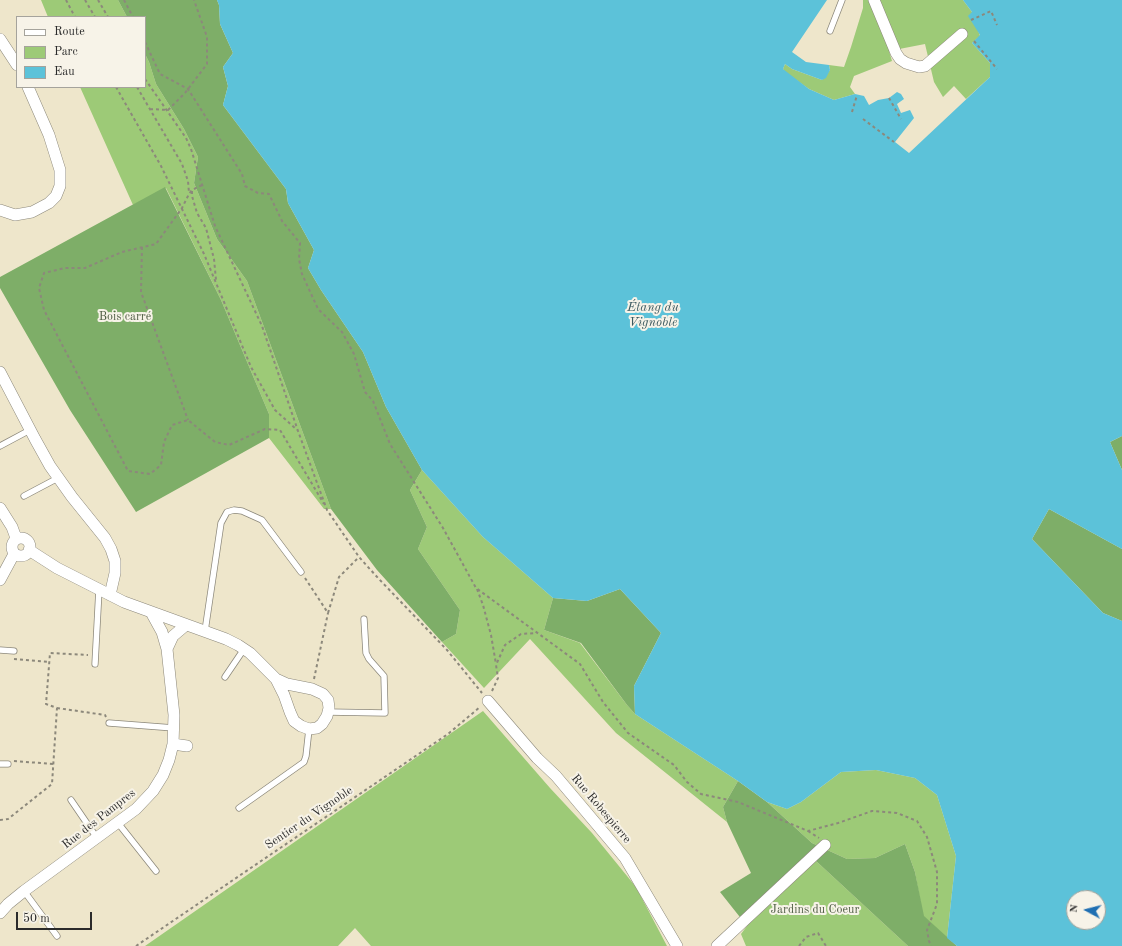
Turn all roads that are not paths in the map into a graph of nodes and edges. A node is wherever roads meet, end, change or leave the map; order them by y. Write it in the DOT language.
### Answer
graph roads {
  1 [pos="842,0"];
  2 [pos="874,0"];
  3 [pos="830,31"];
  4 [pos="962,34"];
  5 [pos="0,39"];
  6 [pos="16,63"];
  7 [pos="28,88"];
  8 [pos="0,210"];
  9 [pos="0,372"];
  10 [pos="30,430"];
  11 [pos="0,446"];
  12 [pos="58,478"];
  13 [pos="24,496"];
  14 [pos="0,508"];
  15 [pos="16,538"];
  16 [pos="29,550"];
  17 [pos="14,554"];
  18 [pos="301,572"];
  19 [pos="0,580"];
  20 [pos="99,590"];
  21 [pos="110,595"];
  22 [pos="151,612"];
  23 [pos="364,619"];
  24 [pos="186,625"];
  25 [pos="205,631"];
  26 [pos="244,648"];
  27 [pos="167,649"];
  28 [pos="0,650"];
  29 [pos="14,651"];
  30 [pos="95,664"];
  31 [pos="225,677"];
  32 [pos="276,679"];
  33 [pos="488,701"];
  34 [pos="328,712"];
  35 [pos="109,723"];
  36 [pos="174,728"];
  37 [pos="309,729"];
  38 [pos="173,744"];
  39 [pos="187,746"];
  40 [pos="0,764"];
  41 [pos="8,764"];
  42 [pos="71,800"];
  43 [pos="239,808"];
  44 [pos="118,823"];
  45 [pos="97,839"];
  46 [pos="825,845"];
  47 [pos="156,871"];
  48 [pos="24,892"];
  49 [pos="0,913"];
  50 [pos="57,936"];
  51 [pos="677,946"];
  52 [pos="717,946"];
  1 -- 3 [label="lane"];
  2 -- 4 [label="street"];
  5 -- 6 [label="street"];
  7 -- 8 [label="street"];
  9 -- 10 [label="street"];
  10 -- 11 [label="lane"];
  10 -- 12 [label="street"];
  12 -- 13 [label="lane"];
  12 -- 21 [label="street"];
  14 -- 15 [label="street"];
  15 -- 16 [label="street"];
  15 -- 17 [label="street"];
  16 -- 17 [label="street"];
  16 -- 20 [label="street"];
  17 -- 19 [label="street"];
  18 -- 25 [label="lane"];
  20 -- 21 [label="street"];
  20 -- 30 [label="lane"];
  21 -- 22 [label="street"];
  22 -- 24 [label="street"];
  22 -- 27 [label="street, Rue des Pampres"];
  23 -- 34 [label="lane"];
  24 -- 25 [label="street"];
  24 -- 27 [label="street"];
  25 -- 26 [label="street"];
  26 -- 31 [label="lane"];
  26 -- 32 [label="street"];
  27 -- 36 [label="street, Rue des Pampres"];
  28 -- 29 [label="lane"];
  32 -- 34 [label="street"];
  32 -- 37 [label="street"];
  33 -- 51 [label="street, Rue Robespierre"];
  34 -- 37 [label="street"];
  35 -- 36 [label="lane"];
  36 -- 38 [label="street, Rue des Pampres"];
  37 -- 43 [label="lane"];
  38 -- 39 [label="street"];
  38 -- 44 [label="street, Rue des Pampres"];
  40 -- 41 [label="lane"];
  42 -- 45 [label="lane"];
  44 -- 45 [label="street, Rue des Pampres"];
  44 -- 47 [label="lane"];
  45 -- 48 [label="street, Rue des Pampres"];
  46 -- 52 [label="street"];
  48 -- 49 [label="street, Rue des Pampres"];
  48 -- 50 [label="lane"];
}
